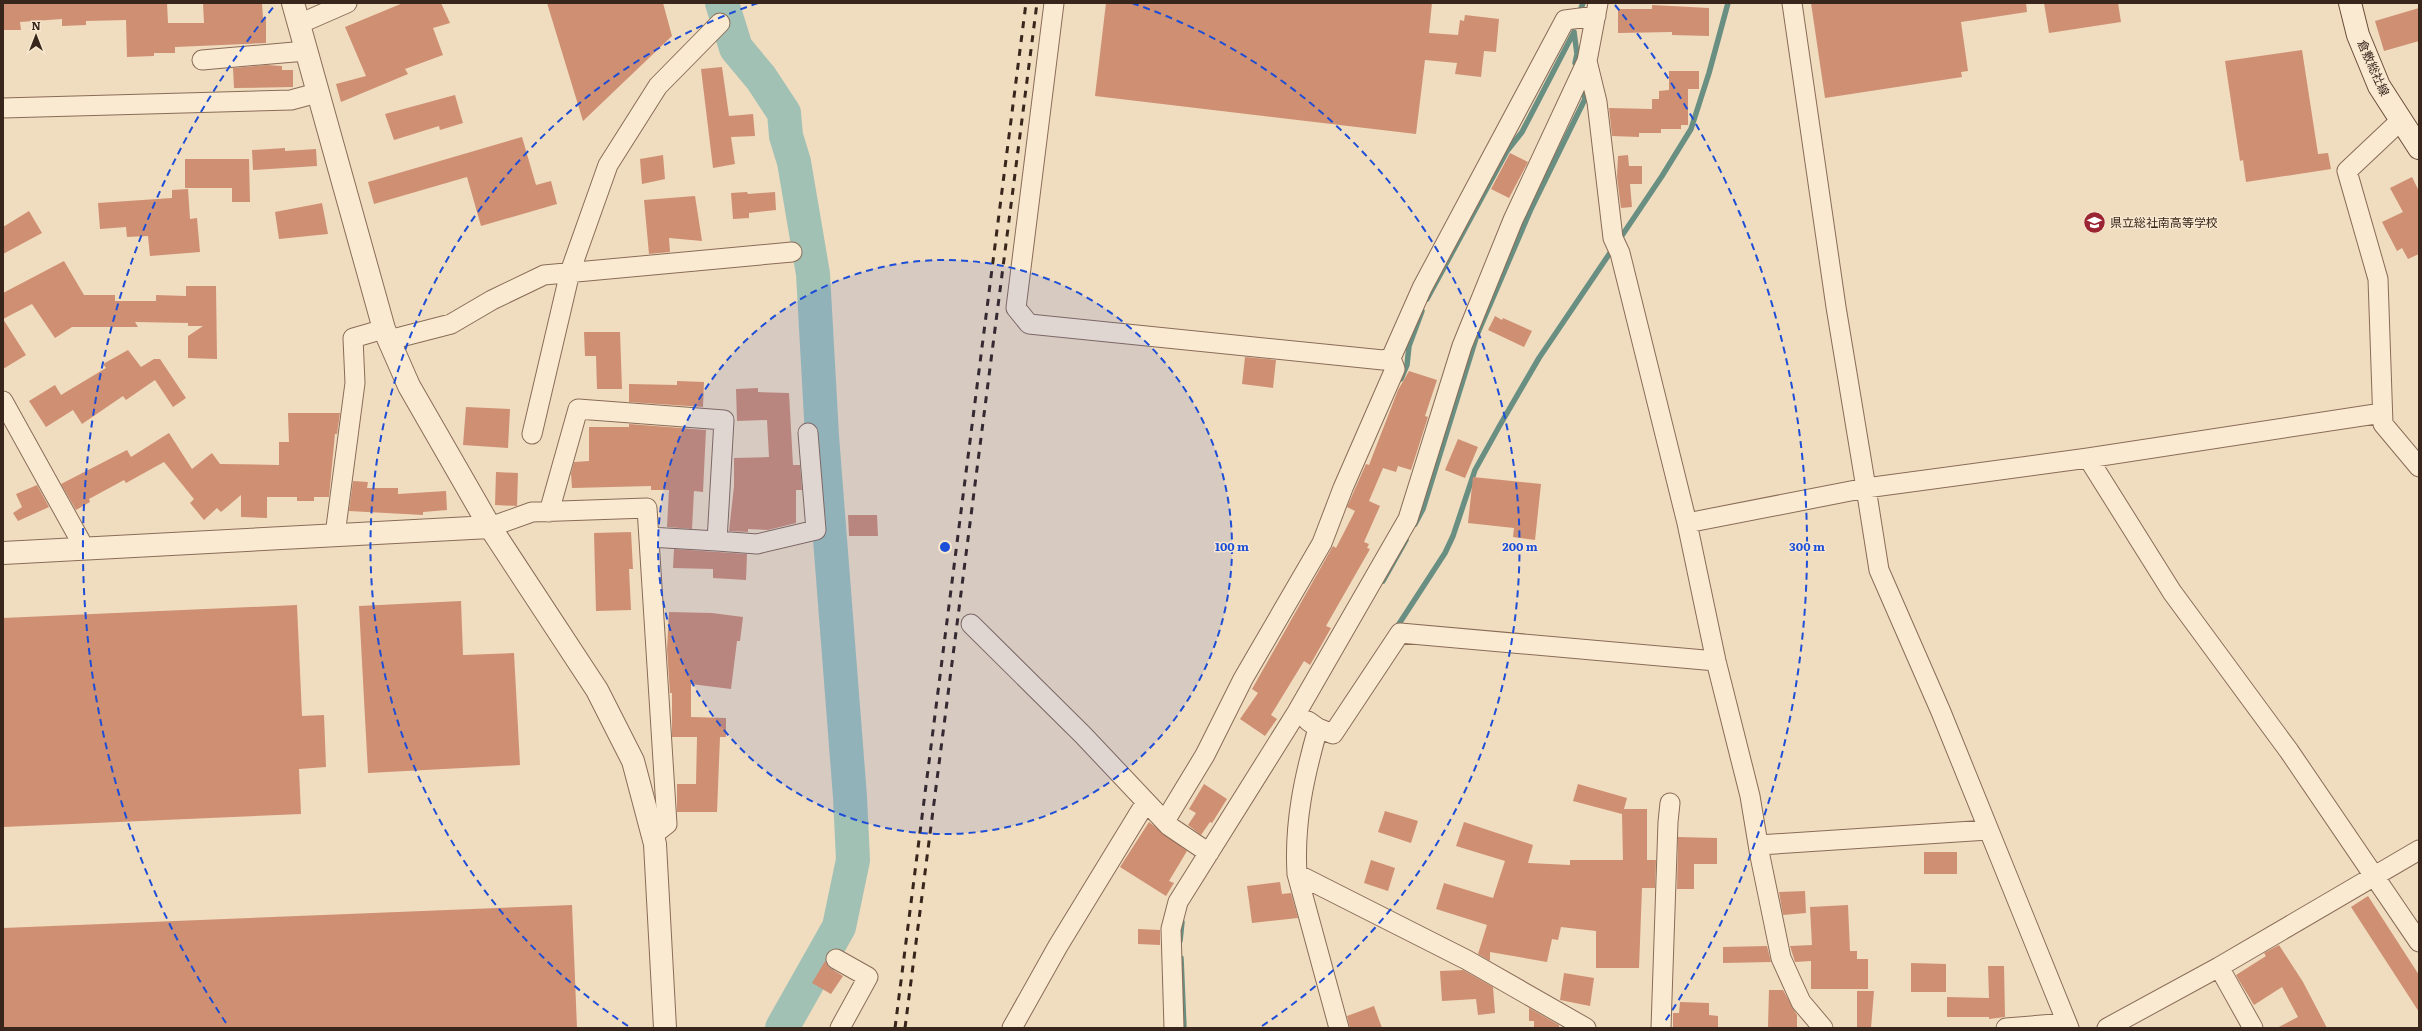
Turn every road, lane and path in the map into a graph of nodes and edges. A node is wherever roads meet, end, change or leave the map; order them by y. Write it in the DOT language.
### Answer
graph roads {
  1 [pos="293,3"];
  2 [pos="347,3"];
  3 [pos="1054,3"];
  4 [pos="1792,3"];
  5 [pos="2350,3"];
  6 [pos="1587,14"];
  7 [pos="720,23"];
  8 [pos="299,24"];
  9 [pos="306,51"];
  10 [pos="202,60"];
  11 [pos="1587,61"];
  12 [pos="317,92"];
  13 [pos="3,108"];
  14 [pos="2400,121"];
  15 [pos="2419,148"];
  16 [pos="792,252"];
  17 [pos="570,272"];
  18 [pos="387,334"];
  19 [pos="1391,358"];
  20 [pos="3,401"];
  21 [pos="2382,413"];
  22 [pos="808,433"];
  23 [pos="532,434"];
  24 [pos="2088,458"];
  25 [pos="2419,467"];
  26 [pos="1866,488"];
  27 [pos="549,512"];
  28 [pos="1687,523"];
  29 [pos="490,527"];
  30 [pos="335,535"];
  31 [pos="649,537"];
  32 [pos="718,541"];
  33 [pos="85,549"];
  34 [pos="3,553"];
  35 [pos="971,624"];
  36 [pos="1716,661"];
  37 [pos="1306,719"];
  38 [pos="1146,802"];
  39 [pos="1670,803"];
  40 [pos="1165,822"];
  41 [pos="1988,830"];
  42 [pos="653,835"];
  43 [pos="1759,845"];
  44 [pos="2419,850"];
  45 [pos="1209,853"];
  46 [pos="1297,874"];
  47 [pos="2375,876"];
  48 [pos="2419,942"];
  49 [pos="836,959"];
  50 [pos="2219,967"];
  51 [pos="2068,1026"];
  52 [pos="665,1028"];
  53 [pos="840,1028"];
  54 [pos="1012,1028"];
  55 [pos="1174,1028"];
  56 [pos="1339,1028"];
  57 [pos="1586,1028"];
  58 [pos="1661,1028"];
  59 [pos="1823,1028"];
  60 [pos="2006,1028"];
  61 [pos="2106,1028"];
  62 [pos="2253,1028"];
  1 -- 8 [label="street"];
  2 -- 8 [label="street"];
  3 -- 19 [label="street"];
  4 -- 26 [label="street"];
  5 -- 14 [label="street, 倉敷総社線"];
  6 -- 11 [label="street"];
  6 -- 19 [label="street"];
  7 -- 17 [label="street"];
  8 -- 9 [label="street"];
  9 -- 10 [label="street"];
  9 -- 12 [label="street"];
  11 -- 28 [label="street"];
  11 -- 37 [label="street"];
  12 -- 13 [label="street"];
  12 -- 18 [label="street"];
  14 -- 15 [label="street, 倉敷総社線"];
  14 -- 21 [label="street"];
  16 -- 17 [label="street"];
  17 -- 18 [label="street"];
  17 -- 23 [label="street"];
  18 -- 29 [label="street"];
  18 -- 30 [label="street"];
  19 -- 40 [label="street"];
  20 -- 33 [label="street"];
  21 -- 24 [label="street"];
  21 -- 25 [label="street"];
  22 -- 32 [label="street"];
  24 -- 26 [label="street"];
  24 -- 47 [label="street"];
  26 -- 28 [label="street"];
  26 -- 41 [label="street"];
  27 -- 29 [label="street"];
  27 -- 31 [label="street"];
  27 -- 32 [label="street"];
  28 -- 36 [label="street"];
  29 -- 30 [label="street"];
  29 -- 42 [label="street"];
  30 -- 33 [label="street"];
  31 -- 32 [label="street"];
  31 -- 42 [label="street"];
  33 -- 34 [label="street"];
  35 -- 38 [label="street"];
  36 -- 37 [label="street"];
  36 -- 43 [label="street"];
  37 -- 45 [label="street"];
  37 -- 46 [label="street"];
  38 -- 40 [label="street"];
  38 -- 54 [label="street"];
  39 -- 58 [label="street"];
  40 -- 45 [label="street"];
  41 -- 43 [label="street"];
  41 -- 51 [label="street"];
  42 -- 52 [label="street"];
  43 -- 59 [label="street"];
  44 -- 47 [label="street"];
  45 -- 55 [label="street"];
  46 -- 56 [label="street"];
  46 -- 57 [label="street"];
  47 -- 48 [label="street"];
  47 -- 50 [label="street"];
  49 -- 53 [label="street"];
  50 -- 61 [label="street"];
  50 -- 62 [label="street"];
  51 -- 60 [label="street"];
}
